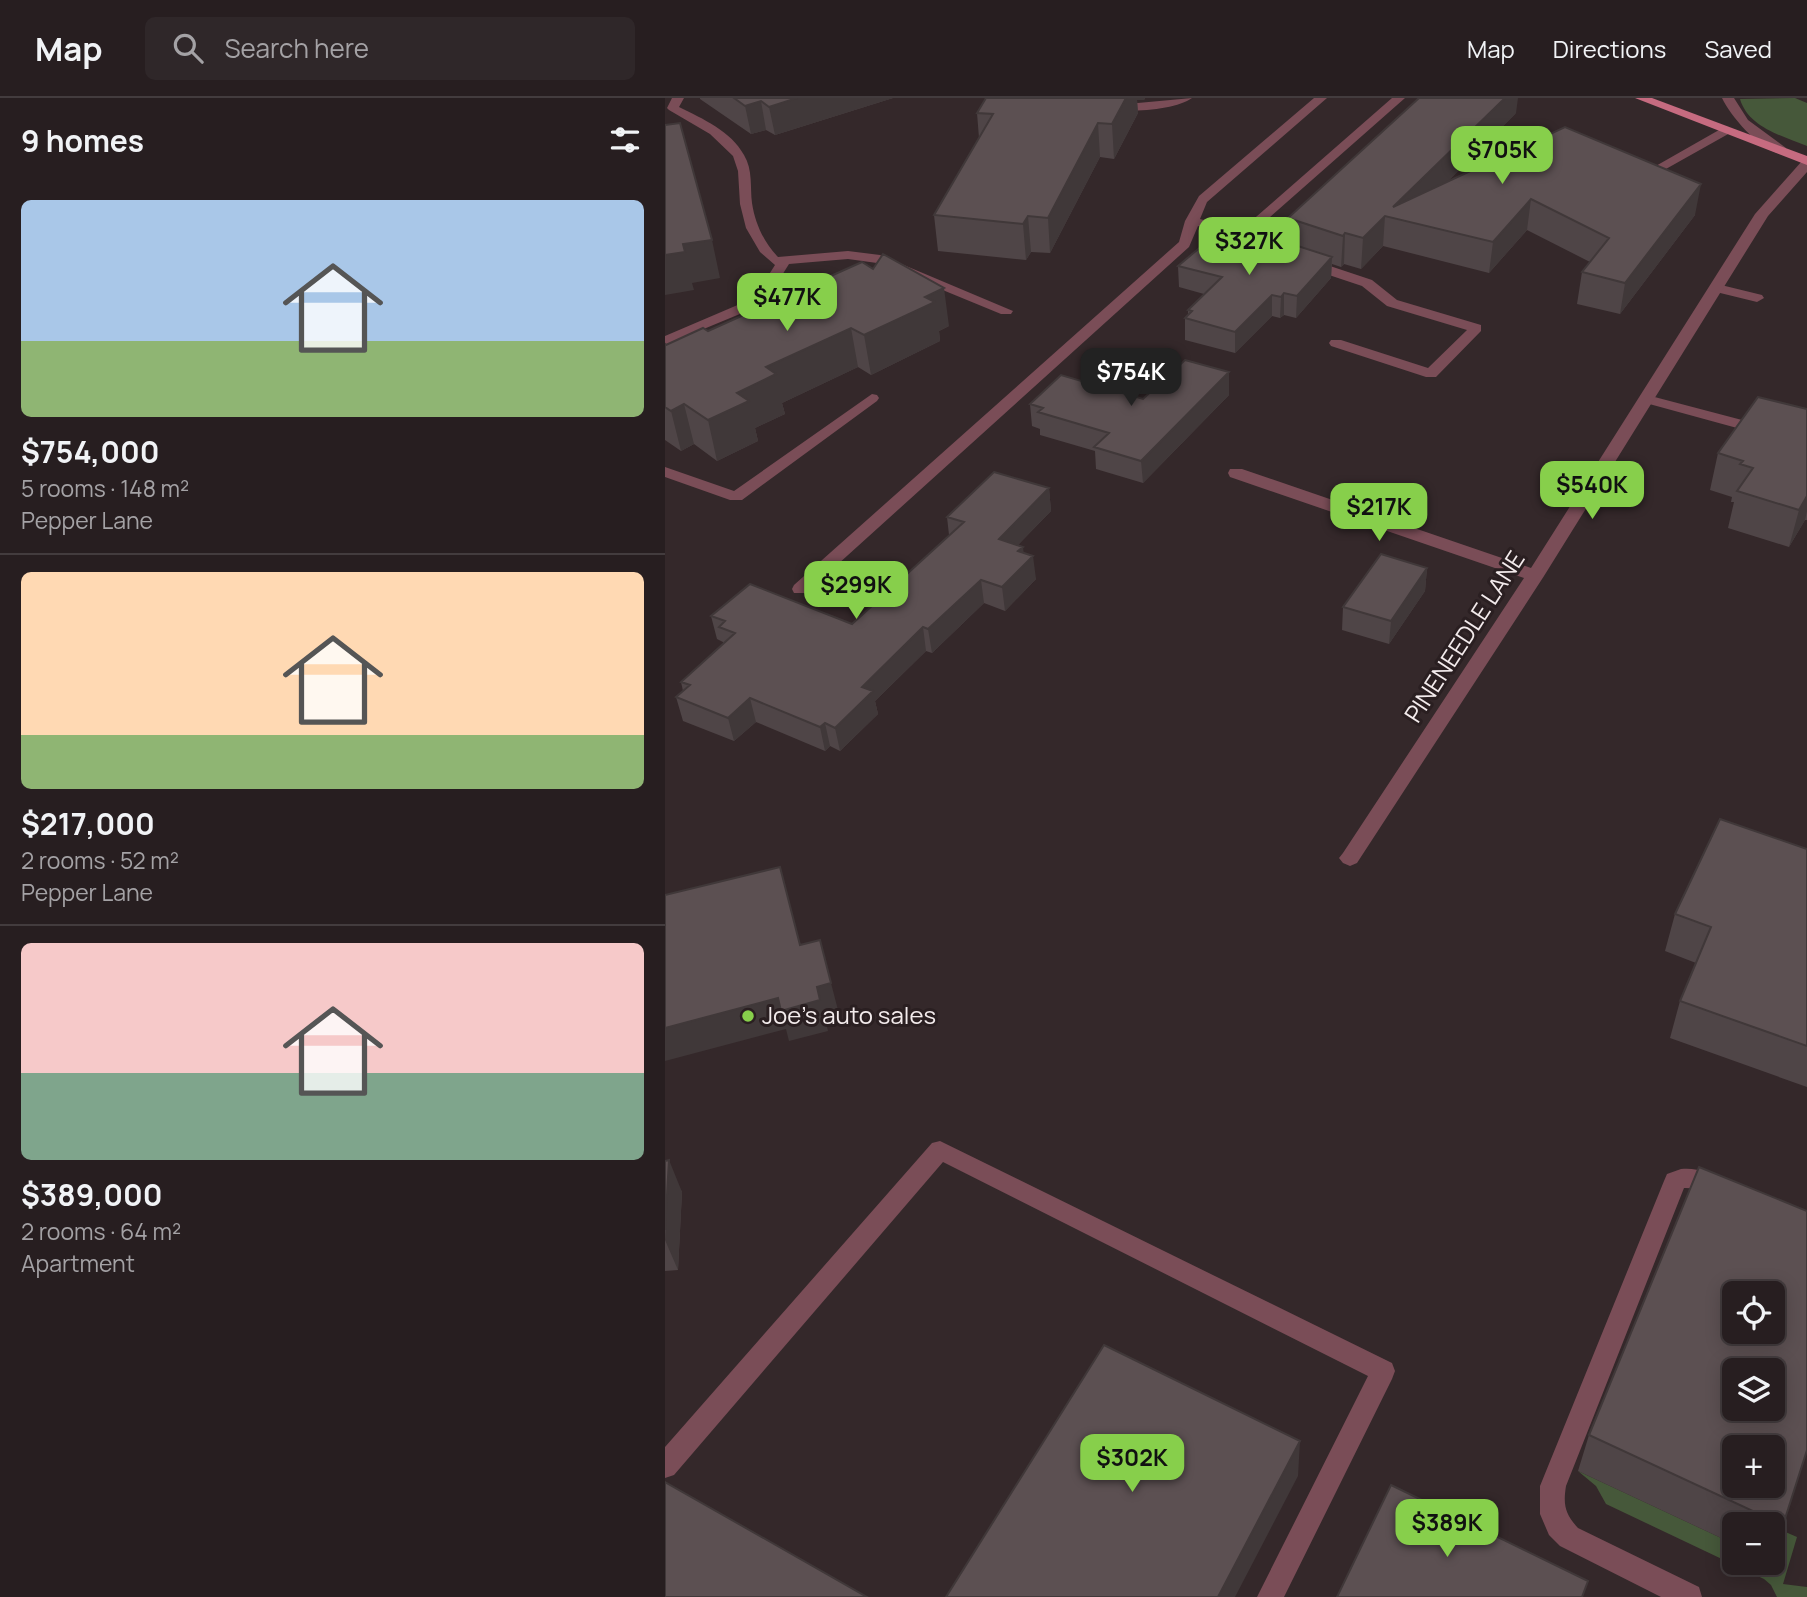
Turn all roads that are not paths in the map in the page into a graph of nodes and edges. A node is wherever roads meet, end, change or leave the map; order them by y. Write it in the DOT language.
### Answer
graph roads {
  1 [pos="678,98"];
  2 [pos="1069,98"];
  3 [pos="1186,98"];
  4 [pos="1321,98"];
  5 [pos="1399,98"];
  6 [pos="1641,98"];
  7 [pos="1728,98"];
  8 [pos="1725,130"];
  9 [pos="1782,151"];
  10 [pos="1807,162"];
  11 [pos="1653,171"];
  12 [pos="1191,221"];
  13 [pos="1244,234"];
  14 [pos="783,262"];
  15 [pos="1717,288"];
  16 [pos="1757,298"];
  17 [pos="1006,311"];
  18 [pos="665,341"];
  19 [pos="1336,343"];
  20 [pos="872,398"];
  21 [pos="1647,399"];
  22 [pos="1807,442"];
  23 [pos="665,472"];
  24 [pos="1236,473"];
  25 [pos="1535,576"];
  26 [pos="800,589"];
  27 [pos="1350,858"];
  28 [pos="1742,1196"];
  29 [pos="665,1466"];
  30 [pos="1271,1597"];
  31 [pos="1689,1597"];
  1 -- 14 [label="lane"];
  2 -- 3 [label="lane"];
  4 -- 12 [label="lane"];
  5 -- 13 [label="lane"];
  6 -- 8 [label="main road"];
  7 -- 9 [label="lane"];
  8 -- 9 [label="main road"];
  8 -- 11 [label="lane"];
  9 -- 10 [label="main road"];
  10 -- 15 [label="street, PINENEEDLE LANE"];
  12 -- 13 [label="lane"];
  12 -- 26 [label="lane"];
  13 -- 19 [label="lane"];
  14 -- 17 [label="lane"];
  14 -- 18 [label="lane"];
  15 -- 16 [label="lane"];
  15 -- 21 [label="street, PINENEEDLE LANE"];
  20 -- 23 [label="lane"];
  21 -- 22 [label="lane"];
  21 -- 25 [label="street, PINENEEDLE LANE"];
  24 -- 25 [label="street"];
  25 -- 27 [label="street, PINENEEDLE LANE"];
  28 -- 31 [label="lane"];
  29 -- 30 [label="lane"];
}
